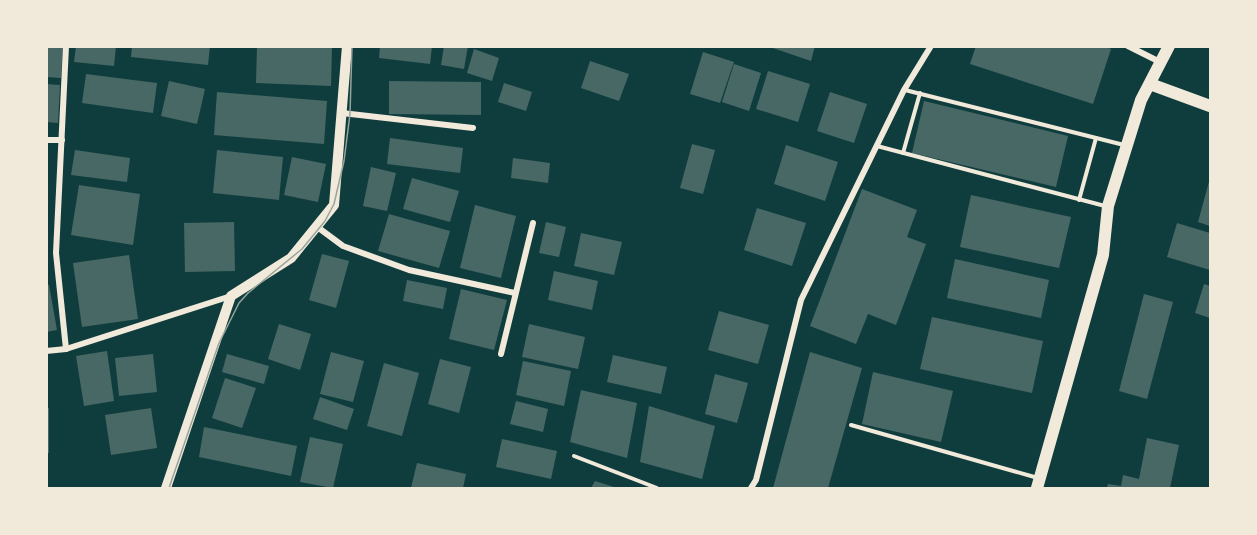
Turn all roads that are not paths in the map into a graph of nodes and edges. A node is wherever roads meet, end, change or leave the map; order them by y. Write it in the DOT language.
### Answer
graph roads {
  1 [pos="66,46"];
  2 [pos="348,46"];
  3 [pos="931,46"];
  4 [pos="1128,46"];
  5 [pos="1169,46"];
  6 [pos="1161,62"];
  7 [pos="1150,84"];
  8 [pos="904,90"];
  9 [pos="920,93"];
  10 [pos="1210,106"];
  11 [pos="342,113"];
  12 [pos="472,128"];
  13 [pos="1096,138"];
  14 [pos="46,140"];
  15 [pos="62,140"];
  16 [pos="876,146"];
  17 [pos="1126,146"];
  18 [pos="903,153"];
  19 [pos="1079,200"];
  20 [pos="1108,206"];
  21 [pos="533,223"];
  22 [pos="316,226"];
  23 [pos="515,294"];
  24 [pos="231,296"];
  25 [pos="66,349"];
  26 [pos="46,351"];
  27 [pos="501,354"];
  28 [pos="851,426"];
  29 [pos="574,456"];
  30 [pos="1038,483"];
  31 [pos="166,489"];
  32 [pos="657,489"];
  33 [pos="751,489"];
  1 -- 15 [label="street"];
  2 -- 11 [label="street"];
  3 -- 8 [label="street"];
  4 -- 6 [label="street"];
  5 -- 6 [label="main road"];
  6 -- 7 [label="main road"];
  7 -- 10 [label="main road"];
  7 -- 17 [label="main road"];
  8 -- 9 [label="lane"];
  8 -- 16 [label="street"];
  9 -- 13 [label="lane"];
  9 -- 18 [label="lane"];
  11 -- 12 [label="street"];
  11 -- 22 [label="street"];
  13 -- 17 [label="lane"];
  13 -- 19 [label="lane"];
  14 -- 15 [label="street"];
  15 -- 25 [label="street"];
  16 -- 18 [label="lane"];
  16 -- 33 [label="street"];
  17 -- 20 [label="main road"];
  18 -- 19 [label="lane"];
  19 -- 20 [label="lane"];
  20 -- 30 [label="main road"];
  21 -- 23 [label="street"];
  22 -- 23 [label="street"];
  22 -- 24 [label="street"];
  23 -- 27 [label="street"];
  24 -- 25 [label="street"];
  24 -- 31 [label="street"];
  25 -- 26 [label="street"];
  28 -- 30 [label="lane"];
  29 -- 32 [label="lane"];
}
